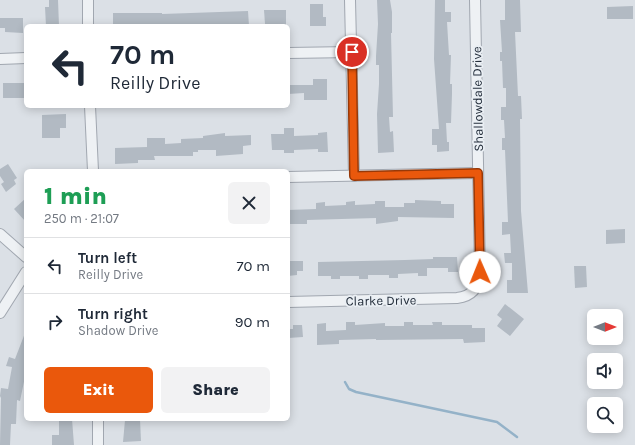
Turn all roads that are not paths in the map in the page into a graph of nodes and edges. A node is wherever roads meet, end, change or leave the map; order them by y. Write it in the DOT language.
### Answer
graph roads {
  1 [pos="88,0"];
  2 [pos="350,0"];
  3 [pos="475,0"];
  4 [pos="88,24"];
  5 [pos="352,52"];
  6 [pos="290,53"];
  7 [pos="24,58"];
  8 [pos="0,59"];
  9 [pos="90,108"];
  10 [pos="93,169"];
  11 [pos="478,173"];
  12 [pos="354,176"];
  13 [pos="290,177"];
  14 [pos="0,234"];
  15 [pos="24,255"];
  16 [pos="24,275"];
  17 [pos="474,292"];
  18 [pos="290,302"];
  19 [pos="0,313"];
  20 [pos="98,421"];
  21 [pos="98,445"];
  1 -- 4 [label="street"];
  2 -- 5 [label="street"];
  3 -- 11 [label="street, Shallowdale Drive"];
  5 -- 6 [label="street"];
  5 -- 12 [label="street"];
  7 -- 8 [label="street"];
  9 -- 10 [label="street"];
  11 -- 12 [label="street"];
  11 -- 17 [label="street, Shallowdale Drive"];
  12 -- 13 [label="street"];
  14 -- 15 [label="street"];
  16 -- 19 [label="street"];
  17 -- 18 [label="street, Clarke Drive"];
  20 -- 21 [label="street"];
}
